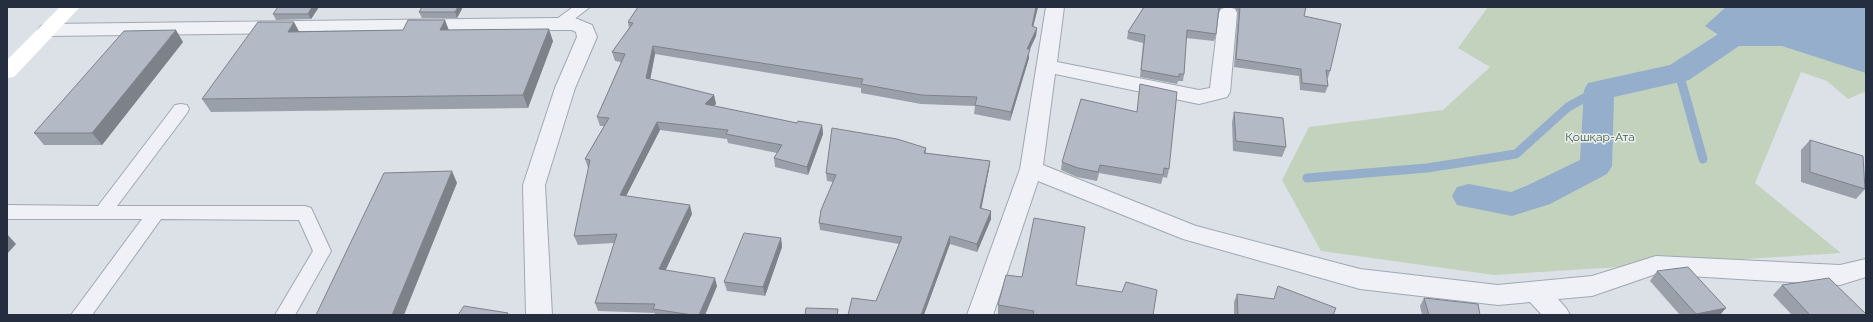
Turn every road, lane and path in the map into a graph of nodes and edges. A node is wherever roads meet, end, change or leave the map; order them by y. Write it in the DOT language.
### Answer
graph roads {
  1 [pos="70,7"];
  2 [pos="583,7"];
  3 [pos="1055,7"];
  4 [pos="1228,13"];
  5 [pos="559,24"];
  6 [pos="48,30"];
  7 [pos="1046,66"];
  8 [pos="7,72"];
  9 [pos="182,109"];
  10 [pos="1031,170"];
  11 [pos="7,212"];
  12 [pos="103,212"];
  13 [pos="156,213"];
  14 [pos="1866,268"];
  15 [pos="1535,291"];
  16 [pos="81,315"];
  17 [pos="285,315"];
  18 [pos="539,315"];
  19 [pos="980,315"];
  20 [pos="1557,315"];
  1 -- 6 [label="main road"];
  2 -- 5 [label="lane"];
  3 -- 7 [label="street"];
  4 -- 7 [label="street"];
  5 -- 6 [label="street"];
  5 -- 18 [label="street"];
  6 -- 8 [label="main road"];
  7 -- 10 [label="street"];
  9 -- 12 [label="lane"];
  10 -- 15 [label="street"];
  10 -- 19 [label="street"];
  11 -- 12 [label="lane"];
  12 -- 13 [label="lane"];
  13 -- 16 [label="lane"];
  13 -- 17 [label="lane"];
  14 -- 15 [label="street"];
  15 -- 20 [label="street"];
}
